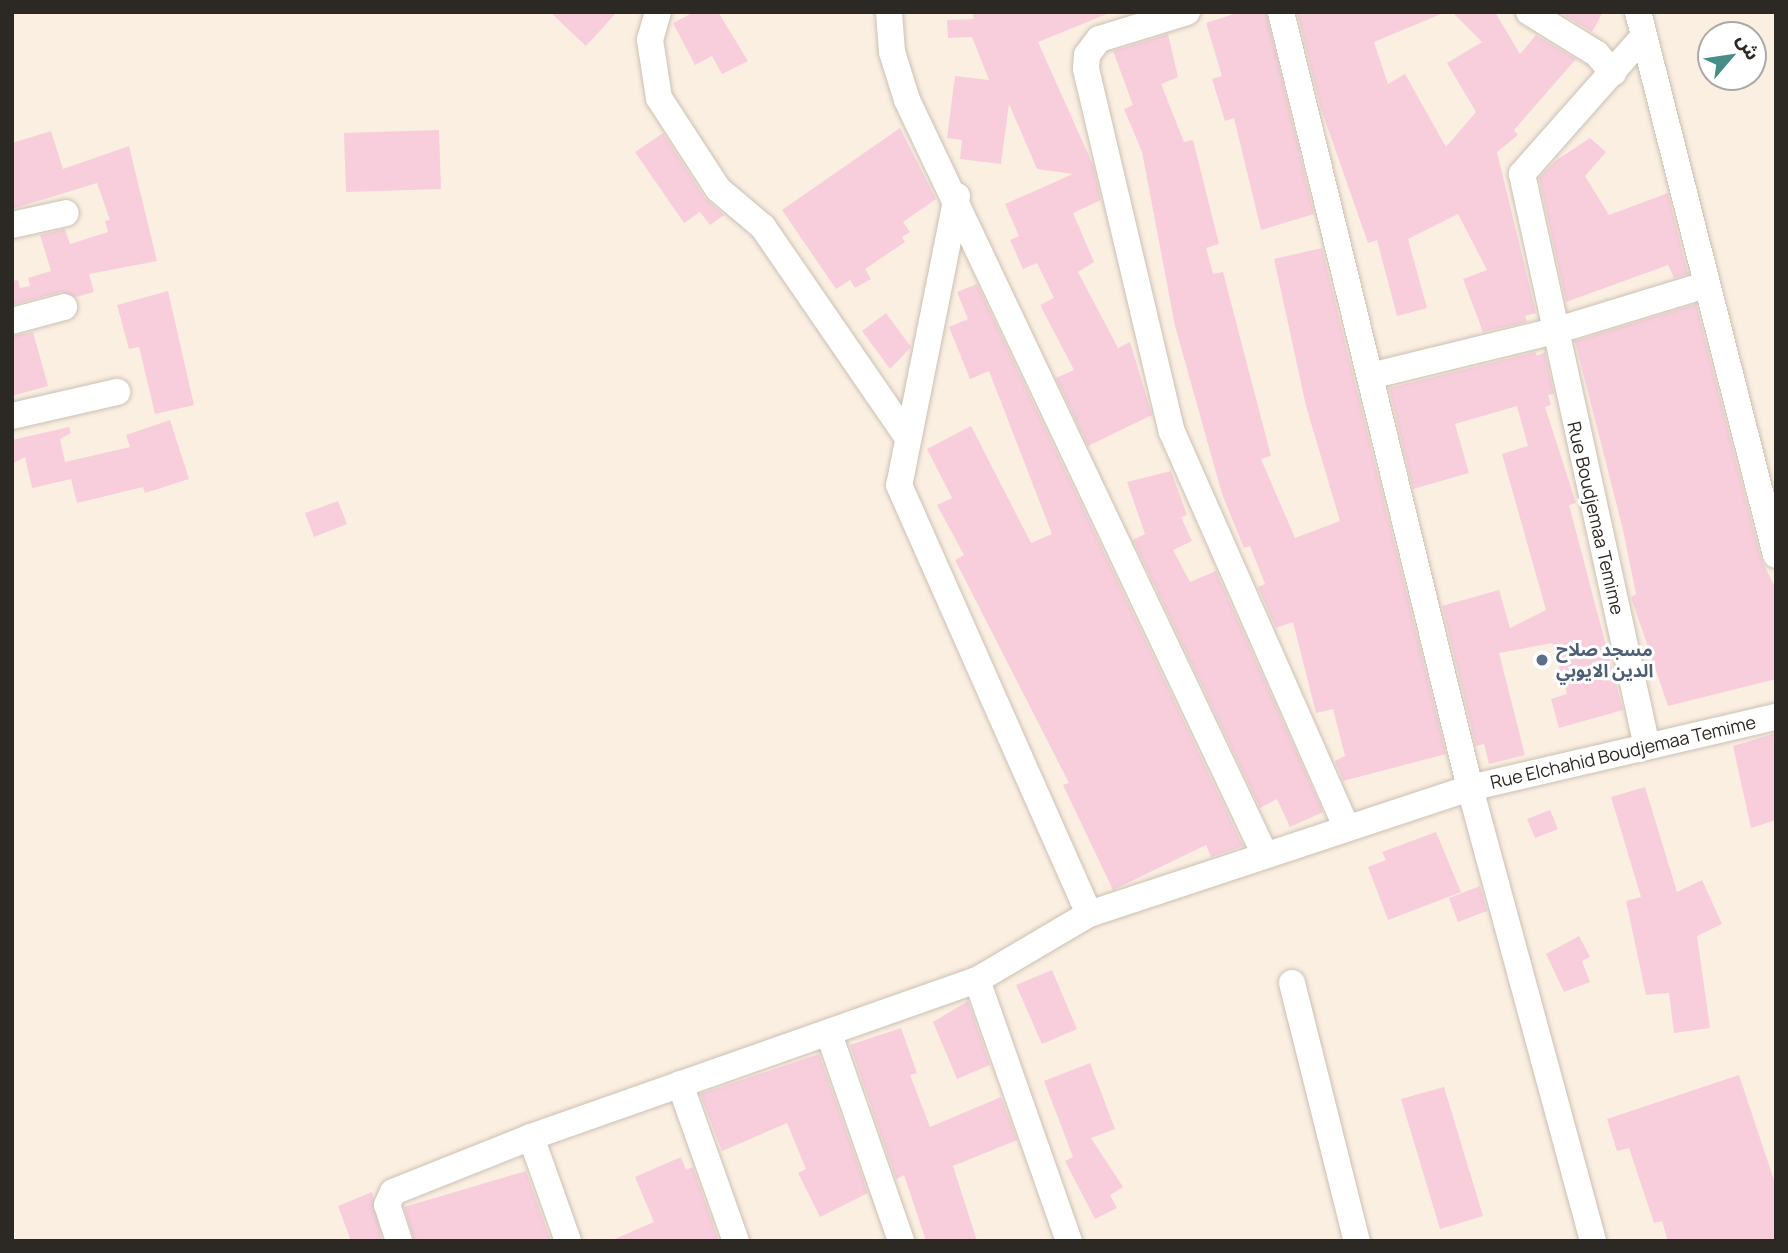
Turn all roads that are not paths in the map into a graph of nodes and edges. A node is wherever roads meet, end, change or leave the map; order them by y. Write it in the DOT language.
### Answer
graph roads {
  1 [pos="658,12"];
  2 [pos="889,12"];
  3 [pos="1187,12"];
  4 [pos="1281,12"];
  5 [pos="1529,12"];
  6 [pos="1138,17"];
  7 [pos="1641,25"];
  8 [pos="1613,74"];
  9 [pos="957,196"];
  10 [pos="66,213"];
  11 [pos="12,225"];
  12 [pos="1704,285"];
  13 [pos="64,307"];
  14 [pos="12,321"];
  15 [pos="1555,331"];
  16 [pos="1370,376"];
  17 [pos="117,392"];
  18 [pos="12,416"];
  19 [pos="908,439"];
  20 [pos="1776,555"];
  21 [pos="1776,717"];
  22 [pos="1647,747"];
  23 [pos="1470,788"];
  24 [pos="1347,828"];
  25 [pos="1264,853"];
  26 [pos="1089,914"];
  27 [pos="977,980"];
  28 [pos="1292,983"];
  29 [pos="829,1034"];
  30 [pos="680,1084"];
  31 [pos="531,1137"];
  32 [pos="399,1241"];
  33 [pos="568,1241"];
  34 [pos="736,1241"];
  35 [pos="901,1241"];
  36 [pos="1069,1241"];
  37 [pos="1357,1241"];
  38 [pos="1593,1241"];
  1 -- 19 [label="street"];
  2 -- 9 [label="street"];
  3 -- 6 [label="street"];
  4 -- 16 [label="street"];
  5 -- 8 [label="street"];
  6 -- 24 [label="street"];
  7 -- 8 [label="street, Rue Boudjemaa Temime"];
  7 -- 12 [label="street, Rue Boudjemaa Temime"];
  8 -- 15 [label="street, Rue Boudjemaa Temime"];
  9 -- 19 [label="street"];
  9 -- 25 [label="street"];
  10 -- 11 [label="street"];
  12 -- 15 [label="street"];
  12 -- 20 [label="street, Rue Boudjemaa Temime"];
  13 -- 14 [label="street"];
  15 -- 16 [label="street"];
  15 -- 22 [label="street, Rue Boudjemaa Temime"];
  16 -- 23 [label="street"];
  17 -- 18 [label="street"];
  19 -- 26 [label="street"];
  21 -- 22 [label="street, Rue Elchahid Boudjemaa Temime"];
  22 -- 23 [label="street, Rue Elchahid Boudjemaa Temime"];
  23 -- 24 [label="street, Rue Elchahid Boudjemaa Temime"];
  23 -- 38 [label="street"];
  24 -- 25 [label="street, Rue Elchahid Boudjemaa Temime"];
  25 -- 26 [label="street, Rue Elchahid Boudjemaa Temime"];
  26 -- 27 [label="street, Rue Elchahid Boudjemaa Temime"];
  27 -- 29 [label="street, Rue Elchahid Boudjemaa Temime"];
  27 -- 36 [label="street"];
  28 -- 37 [label="street"];
  29 -- 30 [label="street, Rue Elchahid Boudjemaa Temime"];
  29 -- 35 [label="street"];
  30 -- 31 [label="street, Rue Elchahid Boudjemaa Temime"];
  30 -- 34 [label="street"];
  31 -- 32 [label="street, Rue Elchahid Boudjemaa Temime"];
  31 -- 33 [label="street"];
}
